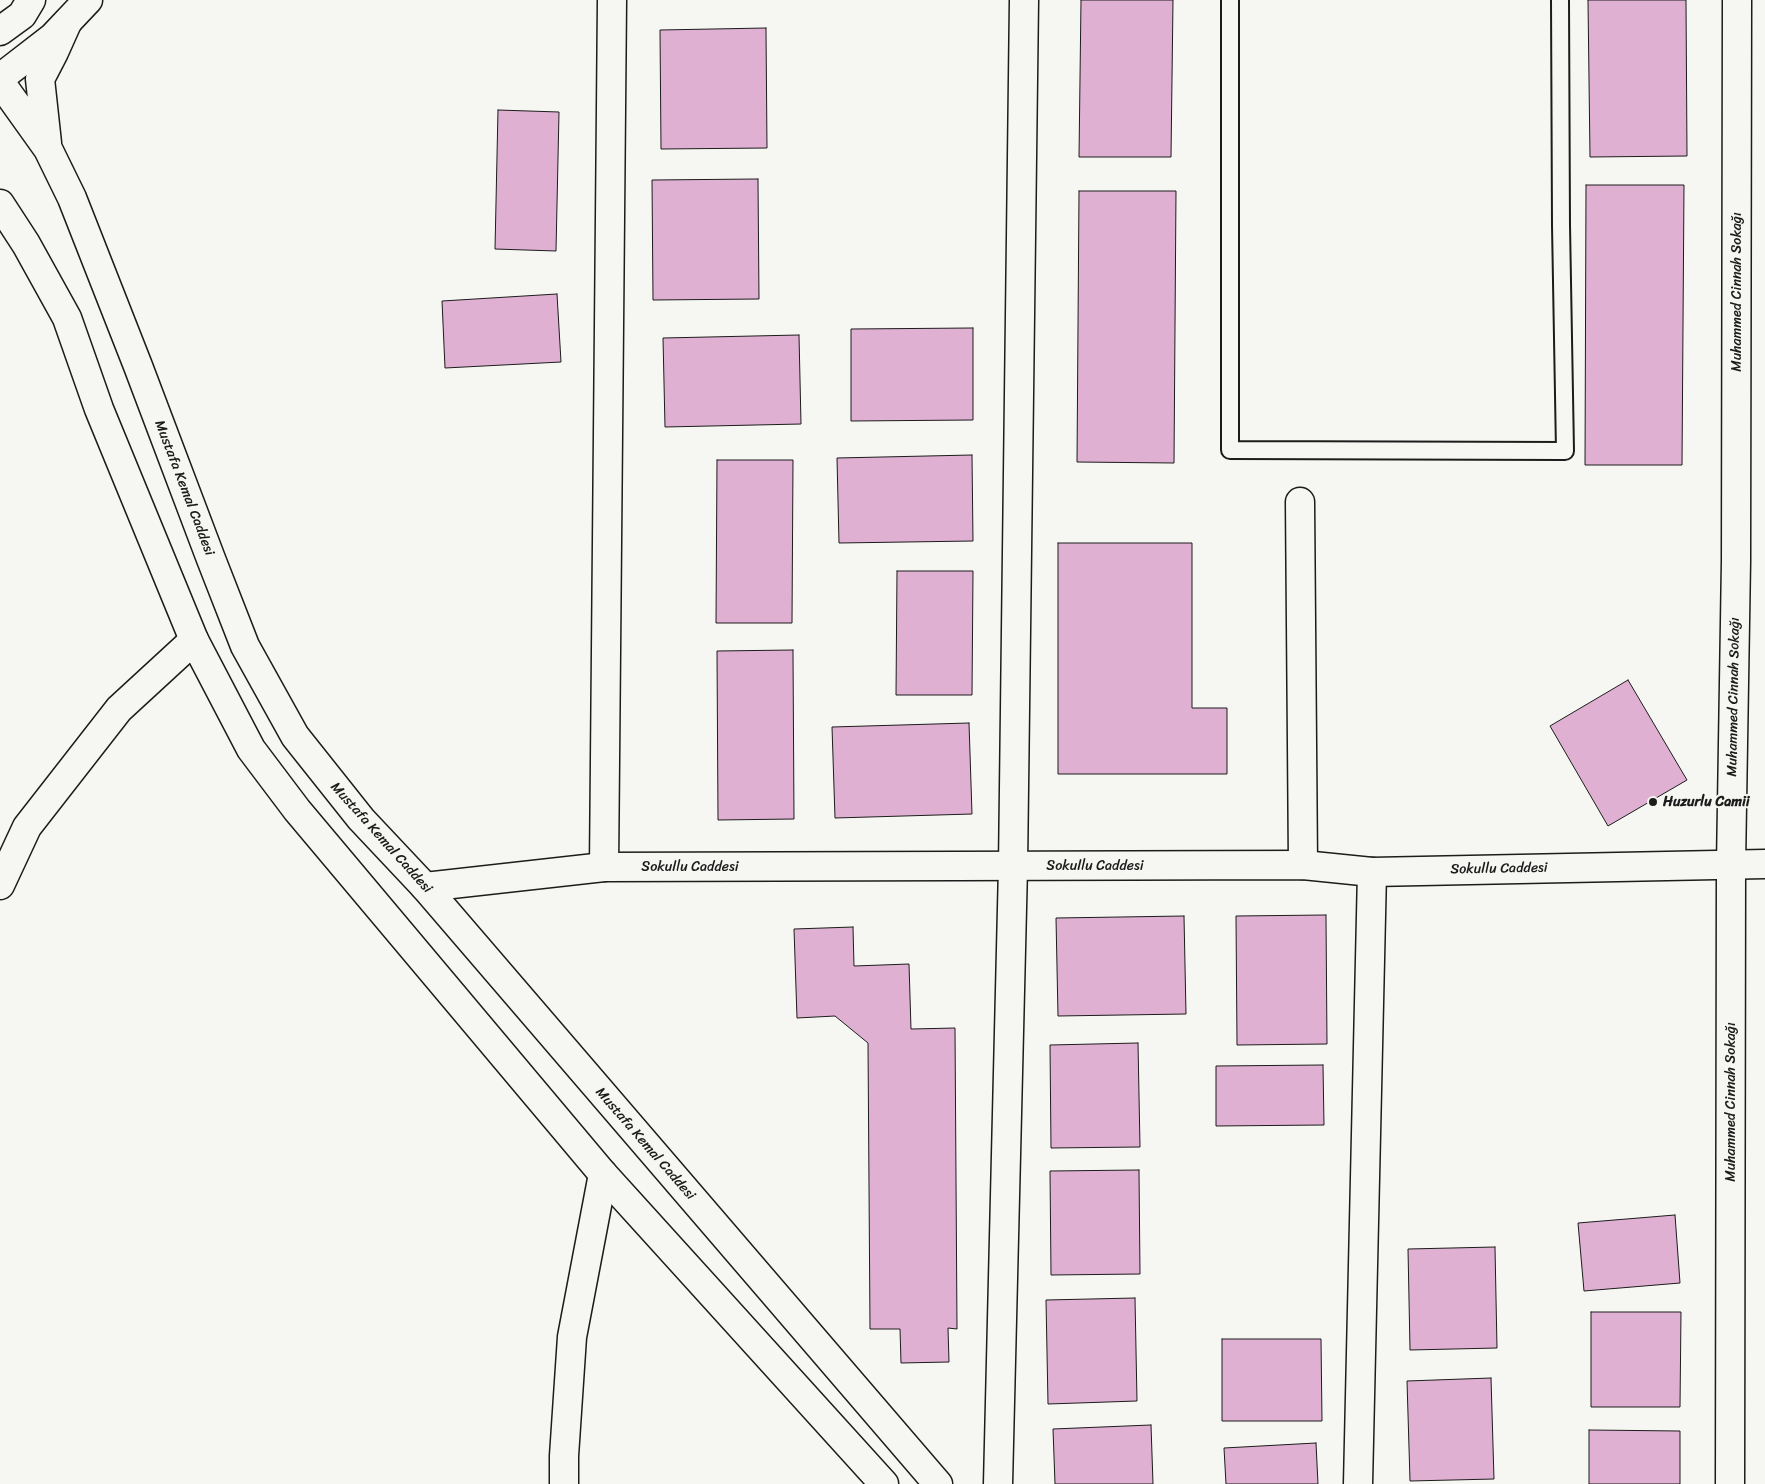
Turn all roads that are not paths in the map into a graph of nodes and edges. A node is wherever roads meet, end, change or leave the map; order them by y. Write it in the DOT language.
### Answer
graph roads {
  1 [pos="31,0"];
  2 [pos="88,0"];
  3 [pos="612,0"];
  4 [pos="1024,0"];
  5 [pos="1230,0"];
  6 [pos="1560,0"];
  7 [pos="1738,0"];
  8 [pos="67,23"];
  9 [pos="0,31"];
  10 [pos="0,80"];
  11 [pos="48,149"];
  12 [pos="0,204"];
  13 [pos="1300,502"];
  14 [pos="194,640"];
  15 [pos="1765,864"];
  16 [pos="1303,865"];
  17 [pos="1731,865"];
  18 [pos="604,867"];
  19 [pos="1013,867"];
  20 [pos="1372,872"];
  21 [pos="0,885"];
  22 [pos="425,888"];
  23 [pos="603,1174"];
  24 [pos="564,1484"];
  25 [pos="884,1484"];
  26 [pos="938,1484"];
  27 [pos="998,1484"];
  28 [pos="1358,1484"];
  29 [pos="1730,1484"];
  1 -- 9 [label="street"];
  2 -- 8 [label="street"];
  3 -- 18 [label="street"];
  4 -- 19 [label="street"];
  5 -- 6 [label="lane"];
  7 -- 17 [label="street, Muhammed Cinnah Sokağı"];
  8 -- 10 [label="street"];
  8 -- 11 [label="street"];
  10 -- 11 [label="street, Mustafa Kemal Caddesi"];
  11 -- 22 [label="street, Mustafa Kemal Caddesi"];
  12 -- 14 [label="street"];
  13 -- 16 [label="street"];
  14 -- 21 [label="street"];
  14 -- 23 [label="street"];
  15 -- 17 [label="street, Sokullu Caddesi"];
  16 -- 19 [label="street, Sokullu Caddesi"];
  16 -- 20 [label="street, Sokullu Caddesi"];
  17 -- 20 [label="street, Sokullu Caddesi"];
  17 -- 29 [label="street, Muhammed Cinnah Sokağı"];
  18 -- 19 [label="street, Sokullu Caddesi"];
  18 -- 22 [label="street, Sokullu Caddesi"];
  19 -- 27 [label="street"];
  20 -- 28 [label="street"];
  22 -- 26 [label="street, Mustafa Kemal Caddesi"];
  23 -- 24 [label="street"];
  23 -- 25 [label="street"];
}
